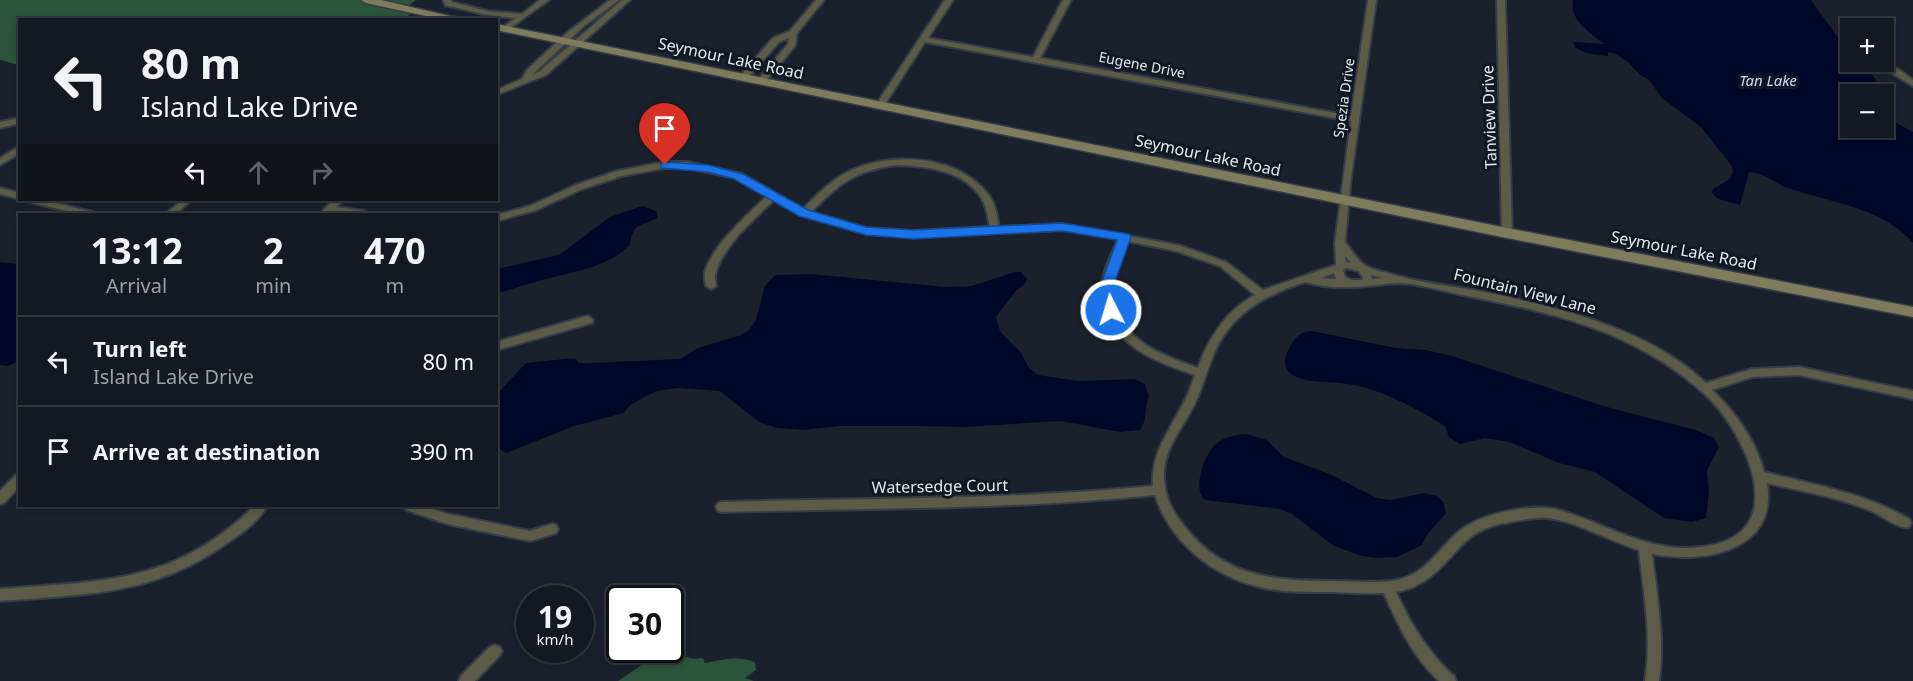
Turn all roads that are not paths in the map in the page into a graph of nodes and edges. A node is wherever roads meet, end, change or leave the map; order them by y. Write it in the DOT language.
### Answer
graph roads {
  1 [pos="366,0"];
  2 [pos="447,0"];
  3 [pos="545,0"];
  4 [pos="615,0"];
  5 [pos="626,0"];
  6 [pos="820,0"];
  7 [pos="949,0"];
  8 [pos="1066,0"];
  9 [pos="1372,0"];
  10 [pos="1501,0"];
  11 [pos="522,16"];
  12 [pos="453,18"];
  13 [pos="501,28"];
  14 [pos="793,33"];
  15 [pos="923,39"];
  16 [pos="570,42"];
  17 [pos="1036,59"];
  18 [pos="1894,71"];
  19 [pos="744,77"];
  20 [pos="761,81"];
  21 [pos="1913,84"];
  22 [pos="498,92"];
  23 [pos="880,105"];
  24 [pos="1355,119"];
  25 [pos="18,120"];
  26 [pos="0,125"];
  27 [pos="18,150"];
  28 [pos="0,162"];
  29 [pos="0,191"];
  30 [pos="18,196"];
  31 [pos="772,196"];
  32 [pos="1344,200"];
  33 [pos="37,201"];
  34 [pos="186,201"];
  35 [pos="327,212"];
  36 [pos="86,213"];
  37 [pos="171,213"];
  38 [pos="346,213"];
  39 [pos="804,213"];
  40 [pos="498,217"];
  41 [pos="995,229"];
  42 [pos="1507,233"];
  43 [pos="1124,237"];
  44 [pos="1340,243"];
  45 [pos="1339,267"];
  46 [pos="1361,268"];
  47 [pos="1305,280"];
  48 [pos="1400,280"];
  49 [pos="1365,283"];
  50 [pos="1350,284"];
  51 [pos="711,286"];
  52 [pos="1261,294"];
  53 [pos="1913,312"];
  54 [pos="588,320"];
  55 [pos="498,345"];
  56 [pos="1201,373"];
  57 [pos="1704,388"];
  58 [pos="1913,395"];
  59 [pos="1759,476"];
  60 [pos="18,480"];
  61 [pos="1159,490"];
  62 [pos="0,500"];
  63 [pos="260,507"];
  64 [pos="413,507"];
  65 [pos="722,507"];
  66 [pos="1905,523"];
  67 [pos="552,529"];
  68 [pos="1645,548"];
  69 [pos="1388,588"];
  70 [pos="0,595"];
  71 [pos="495,651"];
  72 [pos="466,681"];
  73 [pos="1449,681"];
  74 [pos="1652,681"];
  1 -- 12 [label="street"];
  2 -- 11 [label="street"];
  3 -- 11 [label="street"];
  4 -- 16 [label="street"];
  5 -- 16 [label="street"];
  6 -- 14 [label="street"];
  7 -- 15 [label="street"];
  8 -- 17 [label="street"];
  9 -- 24 [label="street, Spezia Drive"];
  10 -- 42 [label="street, Tanview Drive"];
  11 -- 13 [label="street"];
  13 -- 16 [label="street, Seymour Lake Road"];
  14 -- 19 [label="street"];
  14 -- 20 [label="street"];
  15 -- 17 [label="street, Eugene Drive"];
  15 -- 23 [label="street"];
  16 -- 19 [label="street, Seymour Lake Road"];
  16 -- 22 [label="street"];
  17 -- 24 [label="street, Eugene Drive"];
  18 -- 21 [label="street"];
  19 -- 20 [label="street, Seymour Lake Road"];
  20 -- 23 [label="street, Seymour Lake Road"];
  23 -- 32 [label="street, Seymour Lake Road"];
  24 -- 32 [label="street, Spezia Drive"];
  25 -- 26 [label="street"];
  27 -- 28 [label="street"];
  29 -- 30 [label="street"];
  31 -- 39 [label="street"];
  31 -- 40 [label="street"];
  31 -- 51 [label="street"];
  32 -- 42 [label="street, Seymour Lake Road"];
  32 -- 44 [label="street, Spezia Drive"];
  33 -- 36 [label="street"];
  34 -- 37 [label="street"];
  35 -- 38 [label="street"];
  39 -- 41 [label="street"];
  39 -- 41 [label="street"];
  41 -- 43 [label="street"];
  42 -- 53 [label="street, Seymour Lake Road"];
  43 -- 52 [label="street"];
  43 -- 56 [label="street"];
  44 -- 45 [label="street"];
  44 -- 46 [label="street"];
  45 -- 46 [label="street, Fountain View Lane"];
  45 -- 47 [label="street, Fountain View Lane"];
  45 -- 50 [label="street"];
  46 -- 48 [label="street, Fountain View Lane"];
  46 -- 49 [label="street"];
  47 -- 50 [label="street, Fountain View Lane"];
  47 -- 52 [label="street, Fountain View Lane"];
  48 -- 49 [label="street, Fountain View Lane"];
  48 -- 57 [label="street, Fountain View Lane"];
  49 -- 50 [label="street, Fountain View Lane"];
  52 -- 56 [label="street, Fountain View Lane"];
  54 -- 55 [label="street"];
  56 -- 61 [label="street, Fountain View Lane"];
  57 -- 58 [label="street"];
  57 -- 59 [label="street, Fountain View Lane"];
  59 -- 66 [label="street"];
  59 -- 68 [label="street, Fountain View Lane"];
  60 -- 62 [label="street"];
  61 -- 65 [label="street, Watersedge Court"];
  61 -- 69 [label="street, Fountain View Lane"];
  63 -- 70 [label="street"];
  64 -- 67 [label="street"];
  68 -- 69 [label="street, Fountain View Lane"];
  68 -- 74 [label="street"];
  69 -- 73 [label="street"];
  71 -- 72 [label="street"];
}
